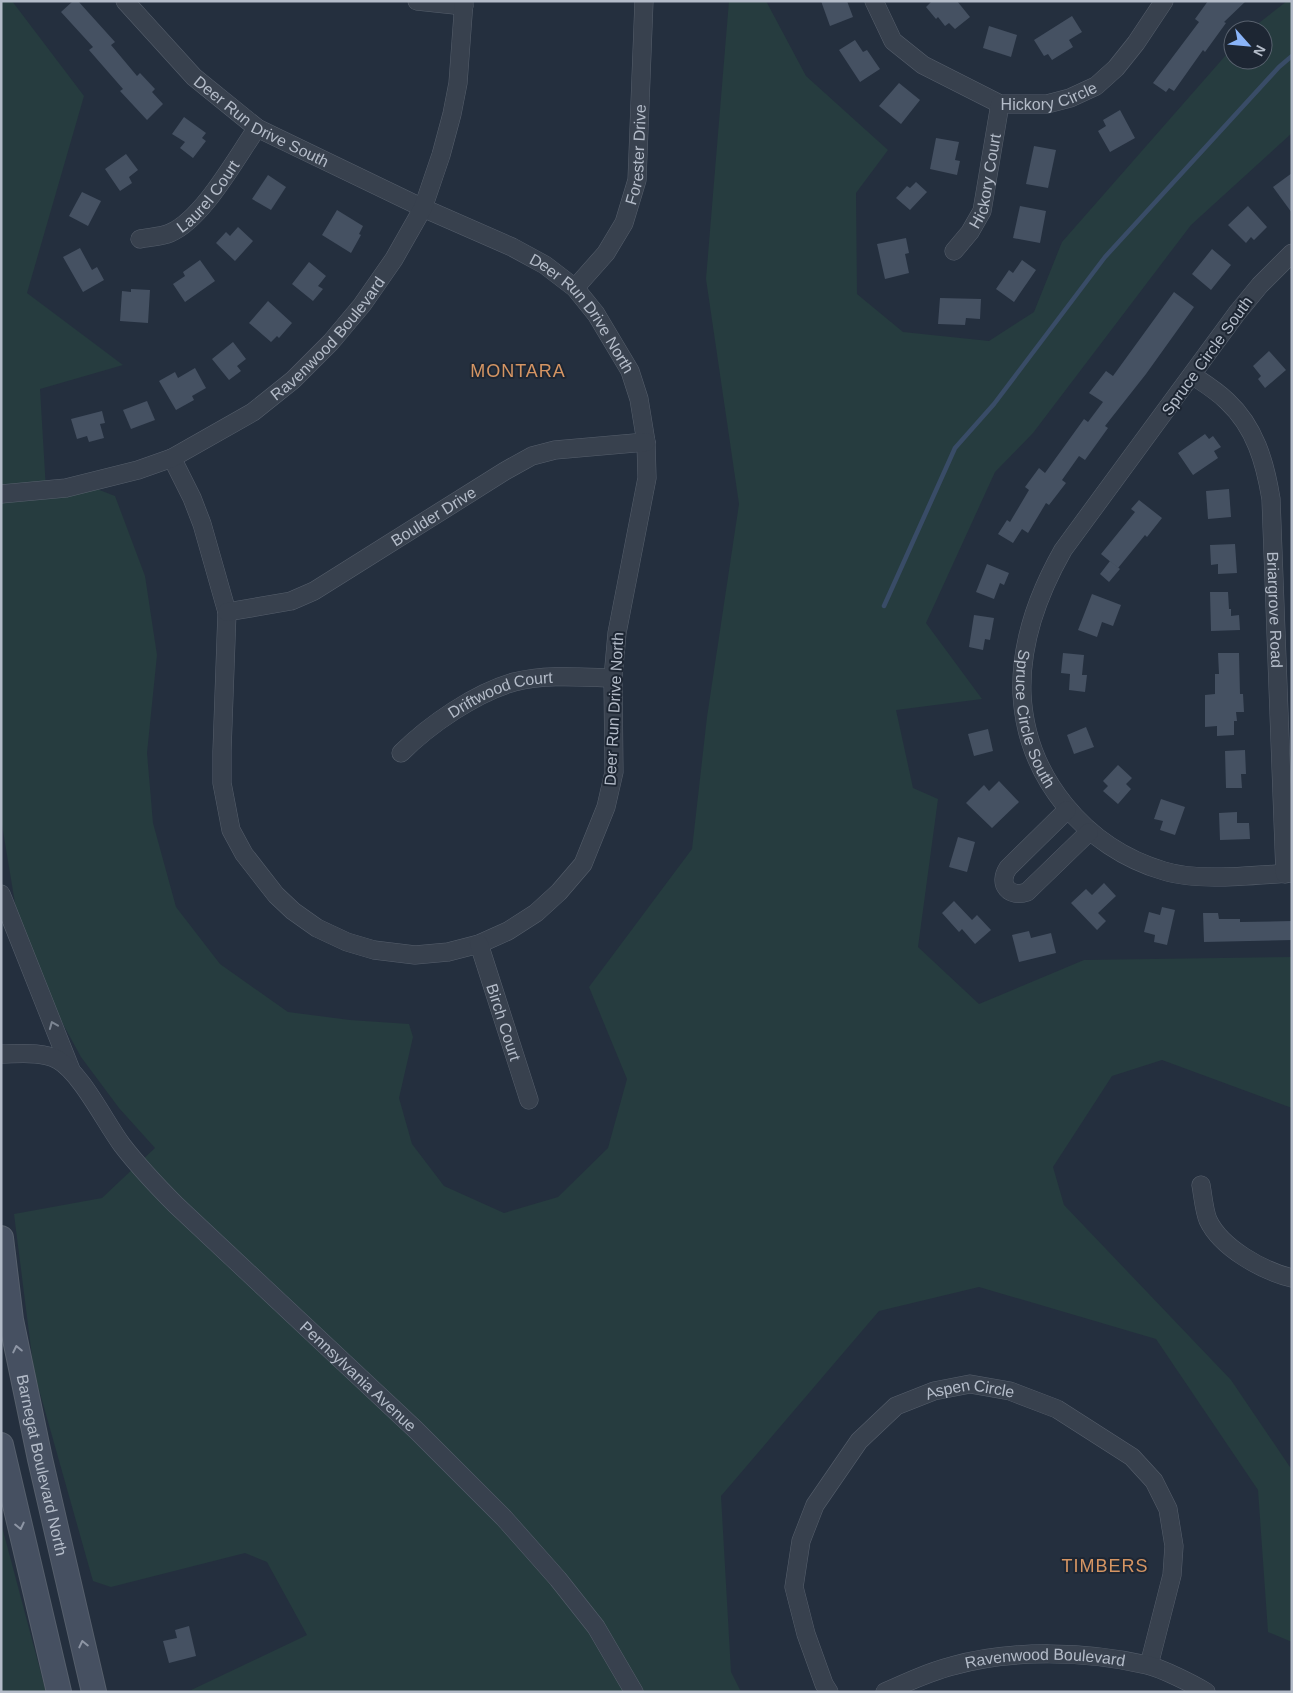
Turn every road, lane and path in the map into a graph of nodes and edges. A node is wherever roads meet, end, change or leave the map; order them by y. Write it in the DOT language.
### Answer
graph roads {
  1 [pos="126,1"];
  2 [pos="417,1"];
  3 [pos="644,1"];
  4 [pos="874,1"];
  5 [pos="1164,1"];
  6 [pos="464,4"];
  7 [pos="1000,104"];
  8 [pos="257,128"];
  9 [pos="423,208"];
  10 [pos="140,239"];
  11 [pos="954,251"];
  12 [pos="1292,253"];
  13 [pos="575,288"];
  14 [pos="1192,375"];
  15 [pos="646,442"];
  16 [pos="172,458"];
  17 [pos="1,494"];
  18 [pos="227,612"];
  19 [pos="613,678"];
  20 [pos="402,754"];
  21 [pos="1068,810"];
  22 [pos="1089,832"];
  23 [pos="1288,874"];
  24 [pos="1,894"];
  25 [pos="479,944"];
  26 [pos="1,1054"];
  27 [pos="72,1070"];
  28 [pos="529,1100"];
  29 [pos="1201,1186"];
  30 [pos="1,1238"];
  31 [pos="1292,1278"];
  32 [pos="2,1449"];
  33 [pos="8,1498"];
  34 [pos="1149,1665"];
  35 [pos="59,1692"];
  36 [pos="94,1692"];
  37 [pos="634,1692"];
  38 [pos="829,1692"];
  39 [pos="885,1692"];
  40 [pos="1206,1692"];
  1 -- 8 [label="street, Deer Run Drive South"];
  2 -- 6 [label="street"];
  3 -- 13 [label="street, Forester Drive"];
  4 -- 7 [label="street, Hickory Circle"];
  5 -- 7 [label="street, Hickory Circle"];
  6 -- 9 [label="street, Ravenwood Boulevard"];
  7 -- 11 [label="street, Hickory Court"];
  8 -- 9 [label="street, Deer Run Drive South"];
  8 -- 10 [label="street, Laurel Court"];
  9 -- 13 [label="street, Deer Run Drive North"];
  9 -- 16 [label="street, Ravenwood Boulevard"];
  12 -- 14 [label="street, Spruce Circle South"];
  13 -- 15 [label="street, Deer Run Drive North"];
  14 -- 21 [label="street, Spruce Circle South"];
  14 -- 23 [label="street, Briargrove Road"];
  15 -- 18 [label="street, Boulder Drive"];
  15 -- 19 [label="street, Deer Run Drive North"];
  16 -- 17 [label="street, Ravenwood Boulevard"];
  16 -- 18 [label="street, Deer Run Drive North"];
  18 -- 25 [label="street, Deer Run Drive North"];
  19 -- 20 [label="street, Driftwood Court"];
  19 -- 25 [label="street, Deer Run Drive North"];
  21 -- 22 [label="street, Spruce Circle South"];
  21 -- 22 [label="street"];
  22 -- 23 [label="street, Spruce Circle South"];
  27 -- 24 [label="street, Pennsylvania Avenue, one-way"];
  25 -- 28 [label="street, Birch Court"];
  26 -- 27 [label="street, Pennsylvania Avenue"];
  27 -- 37 [label="street, Pennsylvania Avenue"];
  29 -- 31 [label="street"];
  36 -- 30 [label="street, Barnegat Boulevard North, one-way"];
  32 -- 33 [label="street"];
  33 -- 35 [label="street, one-way"];
  34 -- 38 [label="street, Aspen Circle"];
  34 -- 39 [label="street, Ravenwood Boulevard"];
  34 -- 40 [label="street, Ravenwood Boulevard"];
}
